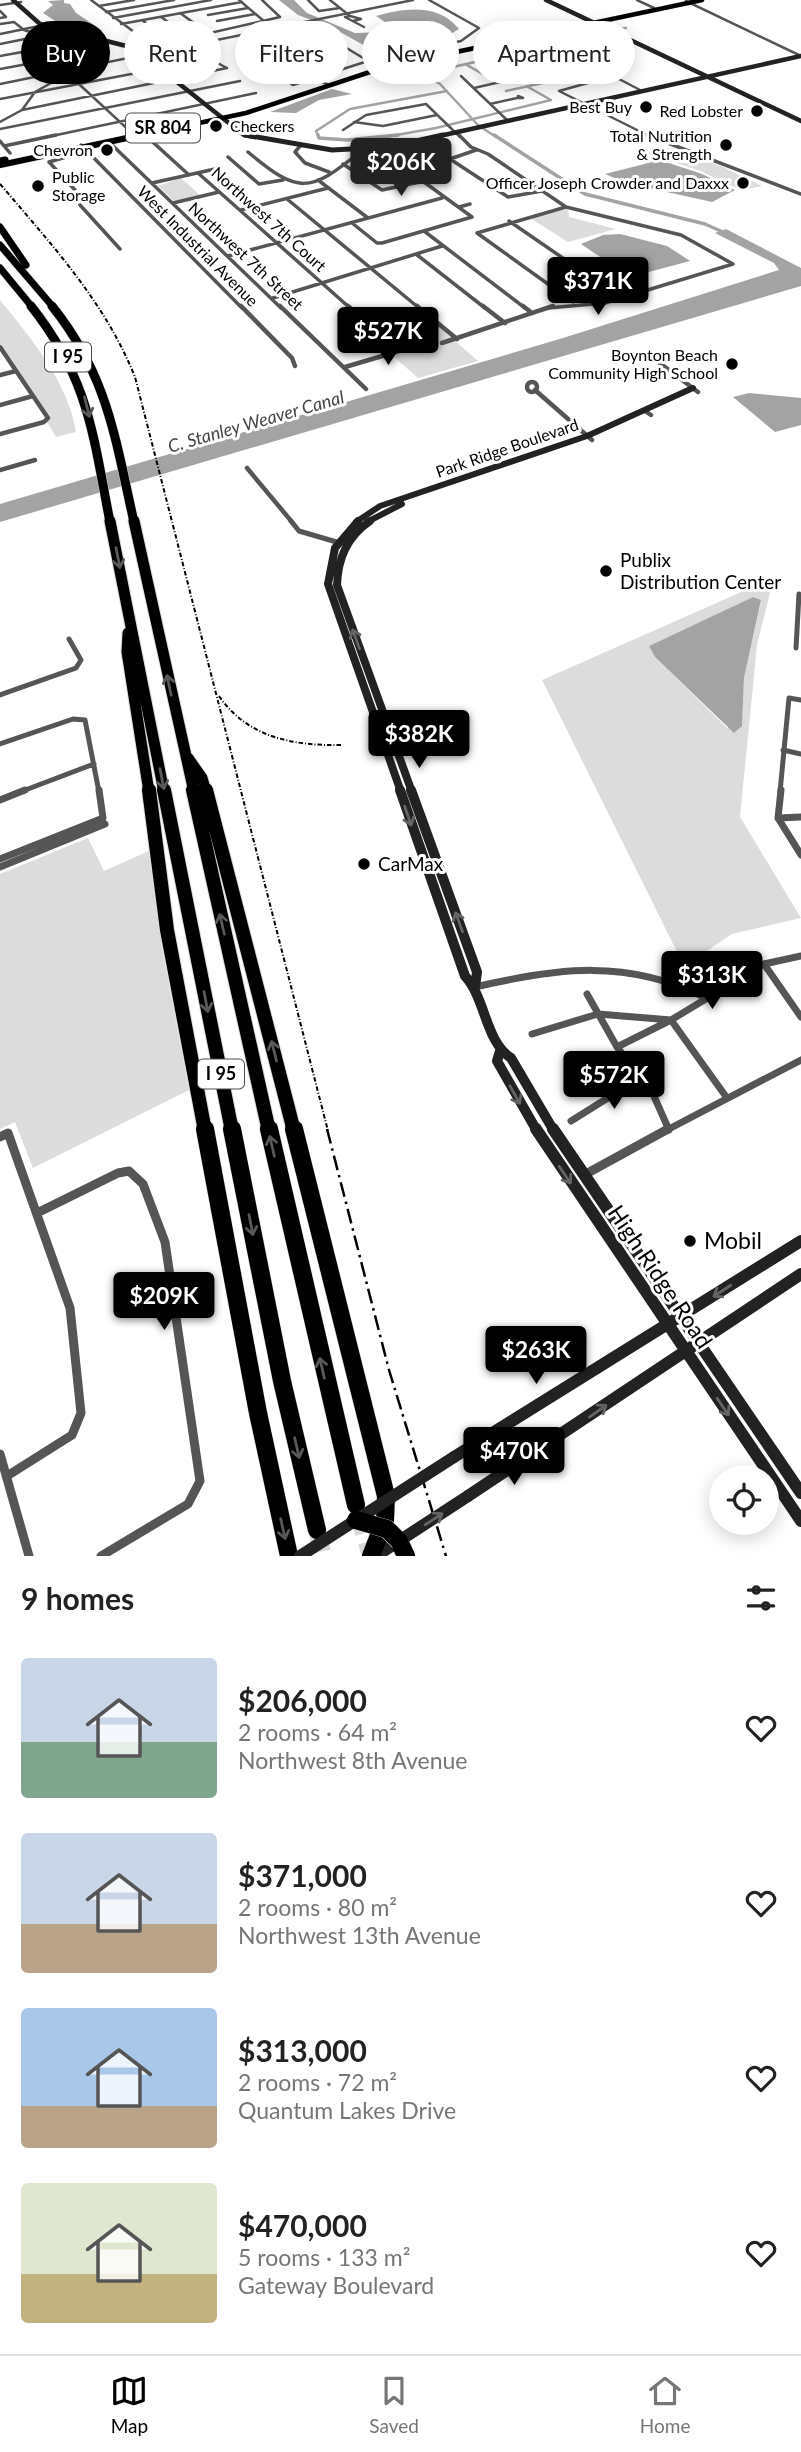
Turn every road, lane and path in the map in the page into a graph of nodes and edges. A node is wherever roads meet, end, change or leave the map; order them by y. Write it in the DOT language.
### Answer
graph roads {
  1 [pos="92,0"];
  2 [pos="134,0"];
  3 [pos="174,0"];
  4 [pos="211,0"];
  5 [pos="262,0"];
  6 [pos="308,0"];
  7 [pos="330,0"];
  8 [pos="413,0"];
  9 [pos="429,0"];
  10 [pos="637,0"];
  11 [pos="702,0"];
  12 [pos="17,1"];
  13 [pos="241,1"];
  14 [pos="552,1"];
  15 [pos="690,1"];
  16 [pos="0,5"];
  17 [pos="99,6"];
  18 [pos="248,8"];
  19 [pos="340,8"];
  20 [pos="654,8"];
  21 [pos="199,10"];
  22 [pos="0,11"];
  23 [pos="106,12"];
  24 [pos="180,13"];
  25 [pos="255,14"];
  26 [pos="348,14"];
  27 [pos="208,15"];
  28 [pos="161,17"];
  29 [pos="0,18"];
  30 [pos="113,18"];
  31 [pos="141,20"];
  32 [pos="262,20"];
  33 [pos="40,21"];
  34 [pos="167,21"];
  35 [pos="191,21"];
  36 [pos="216,21"];
  37 [pos="305,21"];
  38 [pos="353,21"];
  39 [pos="595,21"];
  40 [pos="0,24"];
  41 [pos="121,24"];
  42 [pos="221,24"];
  43 [pos="124,26"];
  44 [pos="362,26"];
  45 [pos="21,27"];
  46 [pos="226,28"];
  47 [pos="221,29"];
  48 [pos="21,31"];
  49 [pos="0,34"];
  50 [pos="635,39"];
  51 [pos="21,40"];
  52 [pos="459,41"];
  53 [pos="635,41"];
  54 [pos="0,44"];
  55 [pos="348,49"];
  56 [pos="653,50"];
  57 [pos="21,52"];
  58 [pos="660,54"];
  59 [pos="670,55"];
  60 [pos="0,56"];
  61 [pos="801,56"];
  62 [pos="21,65"];
  63 [pos="348,67"];
  64 [pos="0,69"];
  65 [pos="461,76"];
  66 [pos="711,76"];
  67 [pos="515,79"];
  68 [pos="21,80"];
  69 [pos="12,82"];
  70 [pos="235,82"];
  71 [pos="0,84"];
  72 [pos="48,84"];
  73 [pos="74,84"];
  74 [pos="80,84"];
  75 [pos="149,84"];
  76 [pos="179,84"];
  77 [pos="326,84"];
  78 [pos="492,84"];
  79 [pos="583,84"];
  80 [pos="628,84"];
  81 [pos="474,88"];
  82 [pos="642,91"];
  83 [pos="35,92"];
  84 [pos="188,92"];
  85 [pos="256,93"];
  86 [pos="92,96"];
  87 [pos="517,98"];
  88 [pos="0,99"];
  89 [pos="204,104"];
  90 [pos="490,104"];
  91 [pos="582,105"];
  92 [pos="106,108"];
  93 [pos="22,110"];
  94 [pos="437,115"];
  95 [pos="221,117"];
  96 [pos="801,119"];
  97 [pos="120,121"];
  98 [pos="508,121"];
  99 [pos="0,122"];
  100 [pos="354,122"];
  101 [pos="0,128"];
  102 [pos="161,128"];
  103 [pos="344,130"];
  104 [pos="454,133"];
  105 [pos="133,134"];
  106 [pos="145,135"];
  107 [pos="125,139"];
  108 [pos="0,141"];
  109 [pos="109,142"];
  110 [pos="301,145"];
  111 [pos="4,146"];
  112 [pos="84,148"];
  113 [pos="476,150"];
  114 [pos="361,151"];
  115 [pos="248,152"];
  116 [pos="14,157"];
  117 [pos="228,157"];
  118 [pos="1,162"];
  119 [pos="373,162"];
  120 [pos="343,164"];
  121 [pos="215,169"];
  122 [pos="355,171"];
  123 [pos="329,172"];
  124 [pos="198,173"];
  125 [pos="189,175"];
  126 [pos="434,179"];
  127 [pos="283,180"];
  128 [pos="318,180"];
  129 [pos="424,182"];
  130 [pos="152,183"];
  131 [pos="328,188"];
  132 [pos="542,191"];
  133 [pos="219,192"];
  134 [pos="801,196"];
  135 [pos="442,198"];
  136 [pos="287,199"];
  137 [pos="173,203"];
  138 [pos="470,204"];
  139 [pos="459,207"];
  140 [pos="566,207"];
  141 [pos="241,210"];
  142 [pos="368,218"];
  143 [pos="509,221"];
  144 [pos="352,223"];
  145 [pos="0,227"];
  146 [pos="325,230"];
  147 [pos="424,232"];
  148 [pos="277,243"];
  149 [pos="0,245"];
  150 [pos="442,246"];
  151 [pos="120,249"];
  152 [pos="416,254"];
  153 [pos="228,256"];
  154 [pos="369,266"];
  155 [pos="0,268"];
  156 [pos="0,279"];
  157 [pos="31,281"];
  158 [pos="324,284"];
  159 [pos="273,298"];
  160 [pos="621,298"];
  161 [pos="573,303"];
  162 [pos="532,313"];
  163 [pos="437,323"];
  164 [pos="506,323"];
  165 [pos="385,339"];
  166 [pos="457,339"];
  167 [pos="442,343"];
  168 [pos="423,344"];
  169 [pos="0,347"];
  170 [pos="399,351"];
  171 [pos="653,358"];
  172 [pos="295,366"];
  173 [pos="345,367"];
  174 [pos="16,371"];
  175 [pos="0,375"];
  176 [pos="77,376"];
  177 [pos="366,389"];
  178 [pos="535,390"];
  179 [pos="696,390"];
  180 [pos="33,396"];
  181 [pos="0,405"];
  182 [pos="0,434"];
  183 [pos="589,438"];
  184 [pos="35,460"];
  185 [pos="99,463"];
  186 [pos="247,468"];
  187 [pos="0,470"];
  188 [pos="342,544"];
  189 [pos="799,594"];
  190 [pos="129,616"];
  191 [pos="799,620"];
  192 [pos="799,635"];
  193 [pos="69,639"];
  194 [pos="796,648"];
  195 [pos="360,665"];
  196 [pos="0,695"];
  197 [pos="801,700"];
  198 [pos="0,744"];
  199 [pos="394,744"];
  200 [pos="383,746"];
  201 [pos="783,750"];
  202 [pos="183,752"];
  203 [pos="801,754"];
  204 [pos="94,764"];
  205 [pos="0,800"];
  206 [pos="801,817"];
  207 [pos="778,818"];
  208 [pos="104,821"];
  209 [pos="801,855"];
  210 [pos="0,859"];
  211 [pos="0,867"];
  212 [pos="450,897"];
  213 [pos="439,900"];
  214 [pos="801,956"];
  215 [pos="764,964"];
  216 [pos="475,986"];
  217 [pos="587,994"];
  218 [pos="706,998"];
  219 [pos="598,1014"];
  220 [pos="801,1017"];
  221 [pos="671,1020"];
  222 [pos="532,1034"];
  223 [pos="617,1047"];
  224 [pos="500,1051"];
  225 [pos="801,1060"];
  226 [pos="643,1076"];
  227 [pos="727,1098"];
  228 [pos="571,1121"];
  229 [pos="553,1130"];
  230 [pos="669,1130"];
  231 [pos="4,1135"];
  232 [pos="540,1137"];
  233 [pos="584,1175"];
  234 [pos="37,1213"];
  235 [pos="801,1241"];
  236 [pos="801,1274"];
  237 [pos="681,1316"];
  238 [pos="667,1325"];
  239 [pos="698,1342"];
  240 [pos="685,1350"];
  241 [pos="0,1454"];
  242 [pos="377,1463"];
  243 [pos="7,1476"];
  244 [pos="801,1493"];
  245 [pos="387,1500"];
  246 [pos="356,1513"];
  247 [pos="801,1521"];
  248 [pos="382,1527"];
  249 [pos="317,1530"];
  250 [pos="403,1549"];
  251 [pos="29,1556"];
  252 [pos="101,1556"];
  253 [pos="289,1556"];
  254 [pos="300,1556"];
  255 [pos="374,1556"];
  1 -- 17 [label="street"];
  2 -- 17 [label="street"];
  3 -- 23 [label="street"];
  4 -- 30 [label="street"];
  5 -- 32 [label="street"];
  6 -- 19 [label="street"];
  7 -- 19 [label="street"];
  8 -- 26 [label="street"];
  9 -- 52 [label="street"];
  10 -- 20 [label="street"];
  11 -- 15 [label="main road, SR 804"];
  12 -- 16 [label="street"];
  12 -- 33 [label="street"];
  13 -- 18 [label="street"];
  13 -- 21 [label="street"];
  14 -- 39 [label="street"];
  14 -- 39 [label="street"];
  15 -- 20 [label="main road, SR 804"];
  15 -- 39 [label="main road, SR 804"];
  15 -- 61 [label="street"];
  17 -- 23 [label="street"];
  18 -- 25 [label="street"];
  18 -- 27 [label="street"];
  19 -- 26 [label="street"];
  20 -- 39 [label="main road, SR 804"];
  21 -- 24 [label="street"];
  21 -- 27 [label="street"];
  22 -- 29 [label="street"];
  23 -- 30 [label="street"];
  24 -- 28 [label="street"];
  24 -- 35 [label="street"];
  25 -- 32 [label="street"];
  25 -- 36 [label="street"];
  26 -- 37 [label="street"];
  26 -- 38 [label="street"];
  26 -- 38 [label="street"];
  27 -- 36 [label="street"];
  28 -- 31 [label="street"];
  28 -- 34 [label="street"];
  30 -- 41 [label="street"];
  31 -- 41 [label="street"];
  32 -- 46 [label="street"];
  38 -- 44 [label="street"];
  40 -- 45 [label="street"];
  41 -- 43 [label="street"];
  42 -- 46 [label="street"];
  46 -- 47 [label="street"];
  48 -- 49 [label="street"];
  50 -- 59 [label="street"];
  51 -- 54 [label="street"];
  53 -- 56 [label="street"];
  55 -- 63 [label="street"];
  56 -- 58 [label="street"];
  56 -- 59 [label="street"];
  57 -- 60 [label="street"];
  58 -- 59 [label="street"];
  58 -- 66 [label="street"];
  59 -- 66 [label="street"];
  61 -- 66 [label="street"];
  62 -- 64 [label="street"];
  64 -- 69 [label="street"];
  65 -- 81 [label="street"];
  66 -- 82 [label="street"];
  66 -- 96 [label="street"];
  67 -- 67 [label="street"];
  68 -- 69 [label="street"];
  69 -- 71 [label="street"];
  70 -- 84 [label="street"];
  72 -- 83 [label="street"];
  73 -- 83 [label="street"];
  74 -- 86 [label="street"];
  75 -- 86 [label="street"];
  76 -- 84 [label="street"];
  77 -- 95 [label="main road, SR 804"];
  78 -- 81 [label="street"];
  79 -- 91 [label="street"];
  80 -- 82 [label="street"];
  81 -- 90 [label="street"];
  82 -- 91 [label="street"];
  83 -- 88 [label="street"];
  83 -- 93 [label="street"];
  84 -- 89 [label="street"];
  84 -- 92 [label="street"];
  85 -- 89 [label="street"];
  86 -- 92 [label="street"];
  86 -- 93 [label="street"];
  87 -- 90 [label="street"];
  89 -- 95 [label="street"];
  89 -- 97 [label="street"];
  90 -- 98 [label="street"];
  91 -- 98 [label="street"];
  91 -- 134 [label="street"];
  92 -- 97 [label="street"];
  92 -- 101 [label="street"];
  93 -- 99 [label="street"];
  94 -- 100 [label="street"];
  94 -- 100 [label="street"];
  94 -- 104 [label="street"];
  95 -- 102 [label="main road, SR 804"];
  95 -- 106 [label="main road, SR 804"];
  95 -- 110 [label="street"];
  97 -- 105 [label="street"];
  97 -- 111 [label="street"];
  98 -- 104 [label="street"];
  100 -- 103 [label="street"];
  102 -- 105 [label="main road, SR 804"];
  102 -- 107 [label="main road"];
  104 -- 113 [label="street"];
  104 -- 114 [label="street"];
  105 -- 112 [label="main road, SR 804"];
  106 -- 107 [label="main road, SR 804"];
  106 -- 125 [label="street, Northwest 7th Court"];
  107 -- 109 [label="main road, SR 804"];
  108 -- 111 [label="street"];
  109 -- 112 [label="main road, SR 804"];
  109 -- 130 [label="street, Northwest 7th Street"];
  110 -- 114 [label="street"];
  110 -- 123 [label="street"];
  111 -- 116 [label="street"];
  112 -- 116 [label="main road, SR 804"];
  112 -- 151 [label="street"];
  112 -- 172 [label="street, West Industrial Avenue"];
  113 -- 132 [label="street"];
  113 -- 132 [label="street"];
  114 -- 120 [label="street"];
  115 -- 127 [label="street"];
  116 -- 118 [label="main road, SR 804"];
  117 -- 127 [label="street"];
  119 -- 122 [label="street"];
  120 -- 122 [label="street"];
  120 -- 123 [label="street"];
  121 -- 124 [label="street"];
  122 -- 129 [label="street"];
  123 -- 128 [label="street"];
  124 -- 125 [label="street"];
  124 -- 133 [label="street, Northwest 7th Court"];
  125 -- 130 [label="street"];
  126 -- 129 [label="street"];
  127 -- 128 [label="street"];
  128 -- 131 [label="street"];
  129 -- 135 [label="street"];
  130 -- 137 [label="street, Northwest 7th Street"];
  131 -- 136 [label="street"];
  131 -- 142 [label="street"];
  132 -- 140 [label="street"];
  133 -- 137 [label="street"];
  133 -- 141 [label="street, Northwest 7th Court"];
  135 -- 139 [label="street"];
  135 -- 142 [label="street"];
  136 -- 141 [label="street"];
  136 -- 146 [label="street"];
  137 -- 153 [label="street, Northwest 7th Street"];
  138 -- 139 [label="street"];
  139 -- 147 [label="street"];
  140 -- 143 [label="street"];
  140 -- 160 [label="street"];
  141 -- 148 [label="street, Northwest 7th Court"];
  142 -- 144 [label="street"];
  143 -- 160 [label="street"];
  143 -- 161 [label="street"];
  144 -- 146 [label="street"];
  144 -- 147 [label="street"];
  145 -- 157 [label="highway"];
  146 -- 148 [label="street"];
  146 -- 154 [label="street"];
  147 -- 150 [label="street"];
  148 -- 153 [label="street"];
  148 -- 158 [label="street, Northwest 7th Court"];
  149 -- 157 [label="highway, I 95"];
  150 -- 152 [label="street"];
  150 -- 162 [label="street"];
  152 -- 154 [label="street"];
  152 -- 164 [label="street"];
  153 -- 159 [label="street, Northwest 7th Street"];
  154 -- 158 [label="street"];
  154 -- 163 [label="street"];
  155 -- 176 [label="highway, I 95"];
  156 -- 176 [label="highway"];
  202 -- 157 [label="highway, I 95, one-way"];
  158 -- 159 [label="street"];
  158 -- 165 [label="street, Northwest 7th Court"];
  159 -- 173 [label="street, Northwest 7th Street"];
  160 -- 161 [label="street"];
  161 -- 162 [label="street"];
  162 -- 164 [label="street"];
  163 -- 165 [label="street"];
  163 -- 166 [label="street"];
  164 -- 166 [label="street"];
  165 -- 170 [label="street"];
  166 -- 167 [label="street"];
  168 -- 170 [label="street"];
  169 -- 174 [label="street"];
  170 -- 173 [label="street"];
  171 -- 179 [label="street"];
  173 -- 177 [label="street, Northwest 7th Street"];
  174 -- 175 [label="street"];
  174 -- 180 [label="street"];
  176 -- 185 [label="highway, I 95, one-way"];
  178 -- 183 [label="street"];
  179 -- 183 [label="street, Park Ridge Boulevard"];
  180 -- 181 [label="street"];
  180 -- 182 [label="street"];
  183 -- 188 [label="street, Park Ridge Boulevard"];
  184 -- 187 [label="street"];
  185 -- 190 [label="highway, I 95, one-way"];
  186 -- 188 [label="street"];
  188 -- 195 [label="street, High Ridge Road"];
  189 -- 191 [label="street"];
  190 -- 249 [label="highway, I 95, one-way"];
  190 -- 253 [label="highway, one-way"];
  191 -- 192 [label="street"];
  192 -- 194 [label="street"];
  193 -- 196 [label="street"];
  195 -- 199 [label="street, High Ridge Road"];
  195 -- 200 [label="street, High Ridge Road"];
  197 -- 201 [label="street"];
  198 -- 204 [label="street"];
  199 -- 200 [label="street"];
  199 -- 212 [label="street, High Ridge Road"];
  200 -- 213 [label="street, High Ridge Road, one-way"];
  201 -- 203 [label="street"];
  201 -- 207 [label="street"];
  242 -- 202 [label="highway, one-way"];
  246 -- 202 [label="highway, I 95, one-way"];
  204 -- 205 [label="street"];
  204 -- 208 [label="street"];
  206 -- 207 [label="street"];
  207 -- 209 [label="street"];
  208 -- 210 [label="street"];
  208 -- 211 [label="street"];
  212 -- 213 [label="street"];
  216 -- 212 [label="street, High Ridge Road, one-way"];
  213 -- 216 [label="street, High Ridge Road"];
  214 -- 215 [label="street"];
  215 -- 218 [label="street"];
  215 -- 220 [label="street"];
  216 -- 218 [label="street"];
  216 -- 224 [label="street, High Ridge Road"];
  217 -- 219 [label="street"];
  218 -- 221 [label="street"];
  219 -- 221 [label="street"];
  219 -- 222 [label="street"];
  219 -- 223 [label="street"];
  221 -- 223 [label="street"];
  221 -- 227 [label="street"];
  223 -- 226 [label="street"];
  224 -- 229 [label="street, High Ridge Road"];
  224 -- 232 [label="street, High Ridge Road, one-way"];
  225 -- 227 [label="street"];
  226 -- 228 [label="street"];
  226 -- 230 [label="street"];
  227 -- 230 [label="street"];
  229 -- 232 [label="street"];
  229 -- 233 [label="street, High Ridge Road"];
  230 -- 233 [label="street"];
  231 -- 234 [label="street"];
  232 -- 238 [label="street, High Ridge Road, one-way"];
  233 -- 237 [label="street, High Ridge Road"];
  234 -- 243 [label="street"];
  234 -- 252 [label="street"];
  235 -- 237 [label="street, one-way"];
  236 -- 239 [label="street"];
  237 -- 238 [label="street"];
  237 -- 239 [label="street, High Ridge Road"];
  238 -- 240 [label="street, High Ridge Road"];
  238 -- 245 [label="street, bridge"];
  239 -- 240 [label="street"];
  239 -- 244 [label="street, High Ridge Road"];
  240 -- 247 [label="street, High Ridge Road, one-way"];
  250 -- 240 [label="street, one-way, bridge"];
  241 -- 243 [label="street"];
  242 -- 245 [label="highway"];
  243 -- 251 [label="street"];
  245 -- 246 [label="street, bridge"];
  245 -- 248 [label="highway"];
  246 -- 248 [label="highway, bridge"];
  246 -- 254 [label="street, bridge"];
  248 -- 250 [label="highway, bridge"];
  248 -- 255 [label="highway"];
  250 -- 255 [label="street"];
}
